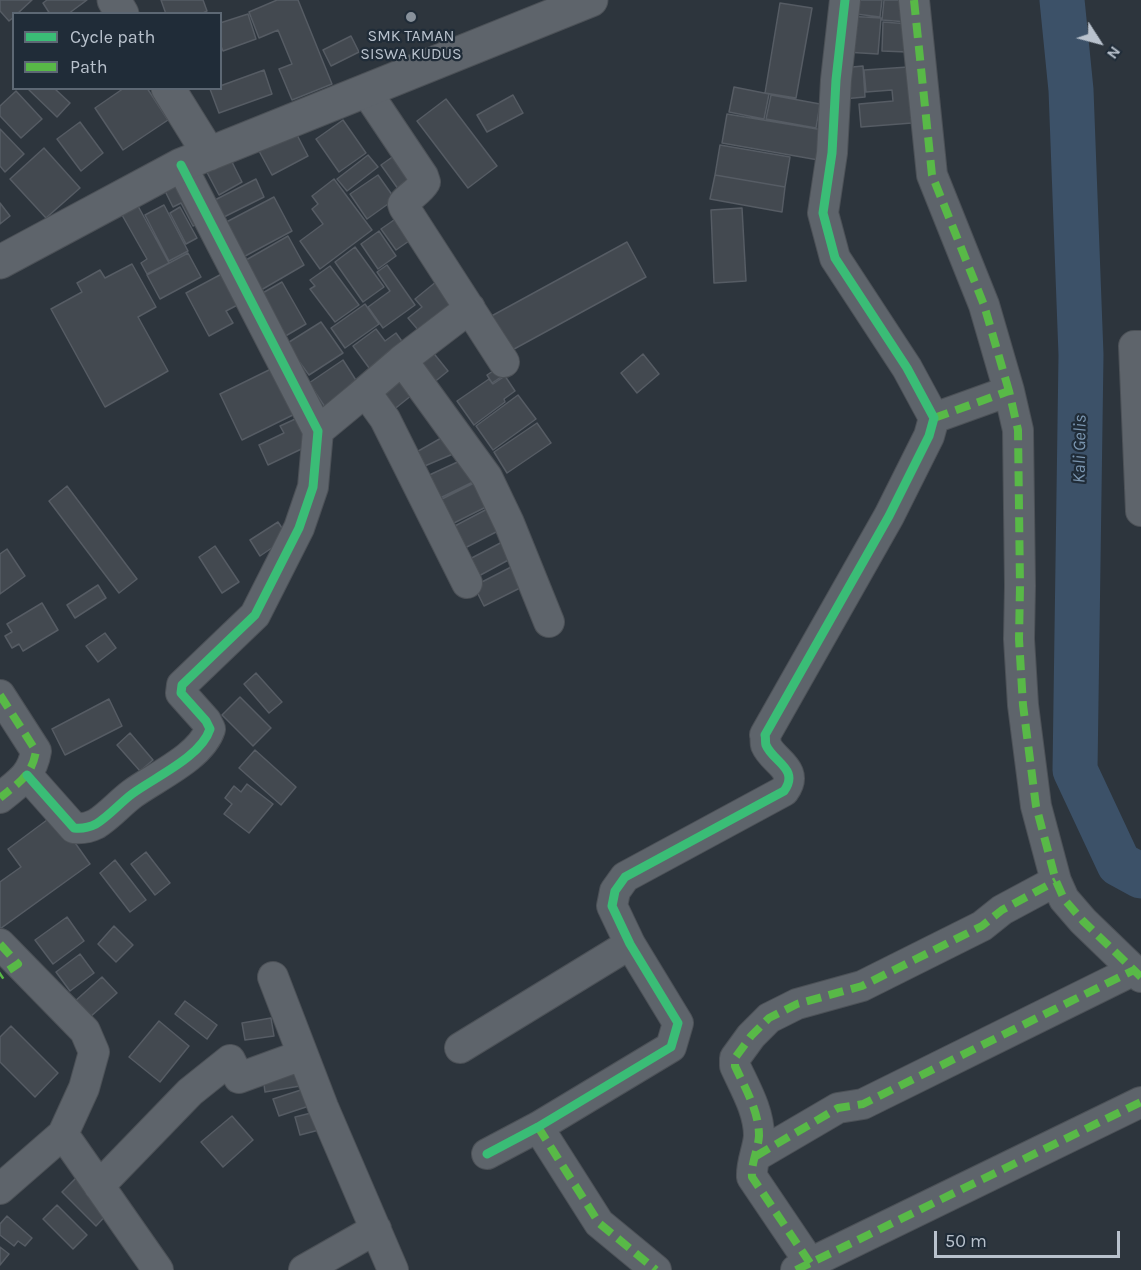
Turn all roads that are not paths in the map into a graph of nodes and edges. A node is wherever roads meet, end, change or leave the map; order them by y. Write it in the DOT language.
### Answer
graph roads {
  1 [pos="591,0"];
  2 [pos="845,0"];
  3 [pos="914,0"];
  4 [pos="540,10"];
  5 [pos="169,90"];
  6 [pos="366,91"];
  7 [pos="195,160"];
  8 [pos="0,262"];
  9 [pos="470,308"];
  10 [pos="1141,346"];
  11 [pos="402,360"];
  12 [pos="504,362"];
  13 [pos="1009,391"];
  14 [pos="359,397"];
  15 [pos="934,418"];
  16 [pos="318,431"];
  17 [pos="1140,449"];
  18 [pos="1141,512"];
  19 [pos="467,583"];
  20 [pos="549,622"];
  21 [pos="0,695"];
  22 [pos="27,775"];
  23 [pos="0,798"];
  24 [pos="1056,881"];
  25 [pos="630,944"];
  26 [pos="6,961"];
  27 [pos="1137,974"];
  28 [pos="273,977"];
  29 [pos="460,1048"];
  30 [pos="302,1056"];
  31 [pos="1141,1102"];
  32 [pos="538,1127"];
  33 [pos="63,1134"];
  34 [pos="488,1154"];
  35 [pos="756,1156"];
  36 [pos="99,1186"];
  37 [pos="0,1189"];
  38 [pos="376,1229"];
  39 [pos="803,1267"];
  40 [pos="158,1270"];
  41 [pos="304,1270"];
  42 [pos="393,1270"];
  43 [pos="656,1270"];
  1 -- 4 [label="street"];
  2 -- 15 [label="street"];
  3 -- 13 [label="street"];
  4 -- 6 [label="street"];
  5 -- 7 [label="street"];
  6 -- 7 [label="street"];
  6 -- 9 [label="street"];
  7 -- 8 [label="street"];
  7 -- 16 [label="street"];
  9 -- 11 [label="street"];
  9 -- 12 [label="street"];
  10 -- 17 [label="street"];
  11 -- 14 [label="street"];
  11 -- 20 [label="street"];
  13 -- 15 [label="street"];
  13 -- 24 [label="street"];
  14 -- 16 [label="street"];
  14 -- 19 [label="street"];
  15 -- 25 [label="street"];
  16 -- 22 [label="street"];
  17 -- 18 [label="street"];
  21 -- 22 [label="street"];
  22 -- 23 [label="street"];
  24 -- 27 [label="street"];
  24 -- 35 [label="street"];
  25 -- 29 [label="street"];
  25 -- 32 [label="street"];
  26 -- 33 [label="street"];
  27 -- 35 [label="street"];
  28 -- 30 [label="street"];
  30 -- 36 [label="street"];
  30 -- 38 [label="street"];
  31 -- 39 [label="street"];
  32 -- 34 [label="street"];
  32 -- 43 [label="street"];
  33 -- 36 [label="street"];
  33 -- 37 [label="street"];
  35 -- 39 [label="street"];
  36 -- 40 [label="street"];
  38 -- 41 [label="street"];
  38 -- 42 [label="street"];
}
